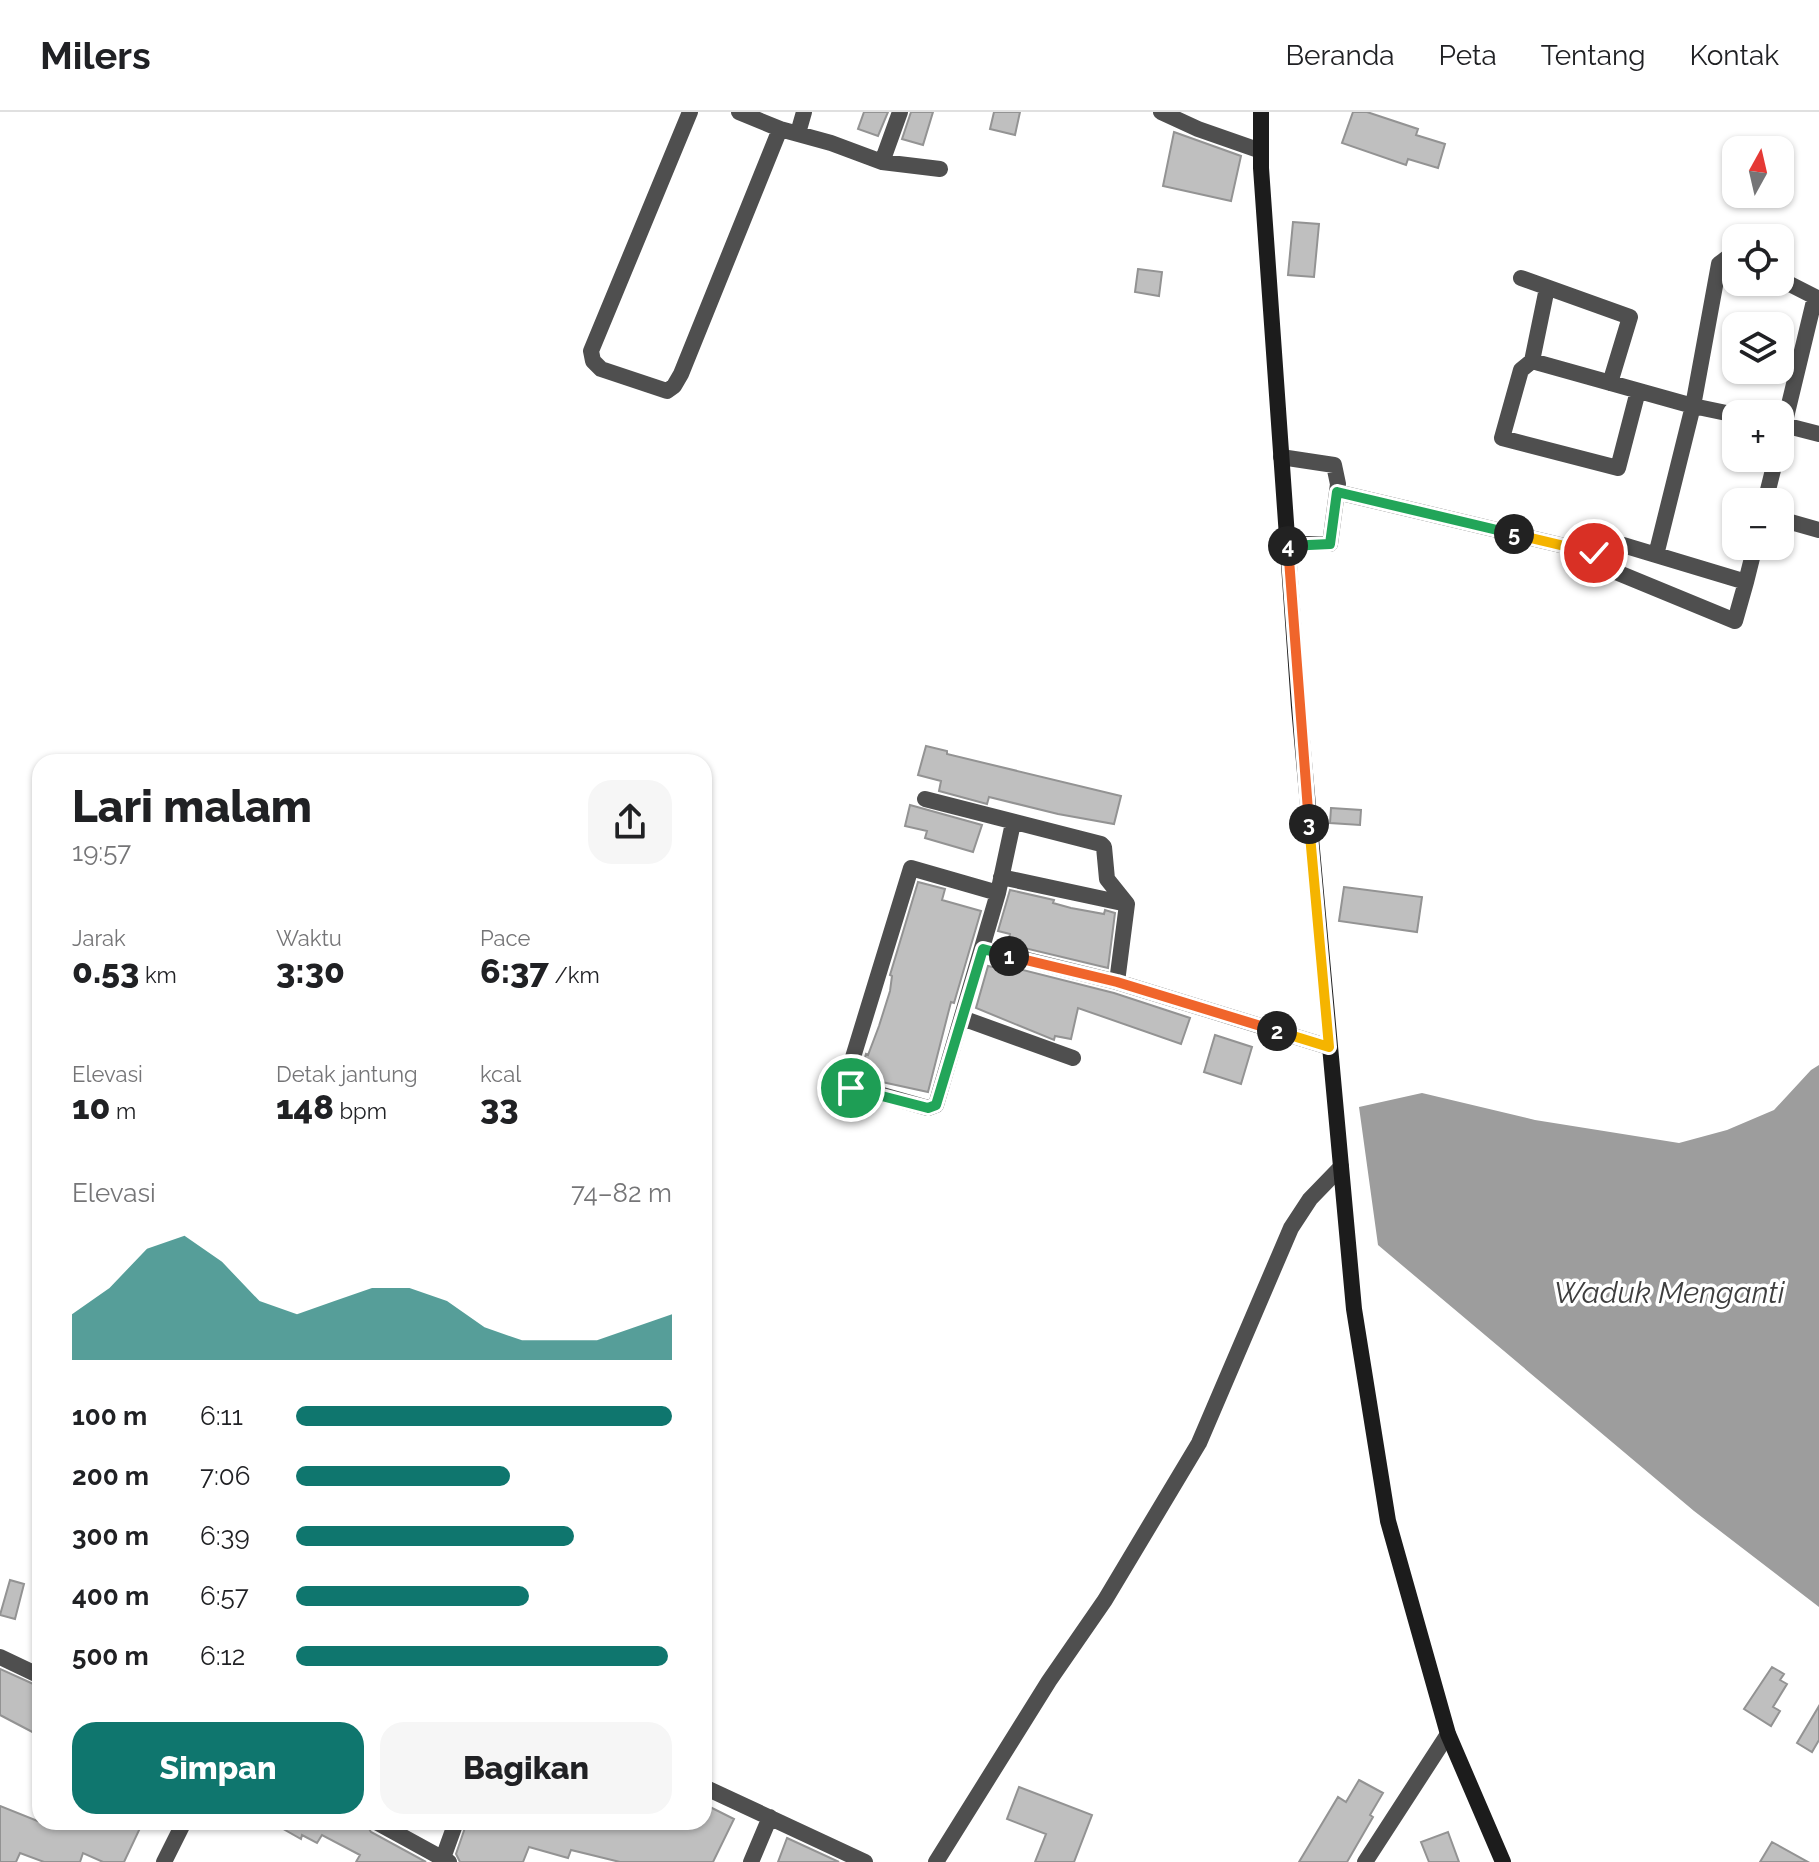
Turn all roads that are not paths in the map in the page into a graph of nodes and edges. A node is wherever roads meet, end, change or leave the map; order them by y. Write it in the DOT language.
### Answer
graph roads {
  1 [pos="690,112"];
  2 [pos="739,112"];
  3 [pos="804,112"];
  4 [pos="900,112"];
  5 [pos="1161,112"];
  6 [pos="1261,112"];
  7 [pos="780,129"];
  8 [pos="798,133"];
  9 [pos="1261,151"];
  10 [pos="882,162"];
  11 [pos="940,169"];
  12 [pos="1722,262"];
  13 [pos="1521,278"];
  14 [pos="1794,286"];
  15 [pos="1547,288"];
  16 [pos="1817,298"];
  17 [pos="1812,344"];
  18 [pos="1532,361"];
  19 [pos="1610,383"];
  20 [pos="1638,391"];
  21 [pos="1791,400"];
  22 [pos="1693,406"];
  23 [pos="1722,412"];
  24 [pos="1794,427"];
  25 [pos="1819,434"];
  26 [pos="1281,457"];
  27 [pos="1337,492"];
  28 [pos="1794,523"];
  29 [pos="1819,530"];
  30 [pos="1287,544"];
  31 [pos="1594,553"];
  32 [pos="1656,555"];
  33 [pos="1752,560"];
  34 [pos="1746,582"];
  35 [pos="925,799"];
  36 [pos="1013,823"];
  37 [pos="1000,885"];
  38 [pos="1127,904"];
  39 [pos="983,949"];
  40 [pos="1117,982"];
  41 [pos="962,1018"];
  42 [pos="1329,1047"];
  43 [pos="1073,1058"];
  44 [pos="1341,1167"];
  45 [pos="0,1657"];
  46 [pos="32,1672"];
  47 [pos="1448,1734"];
  48 [pos="712,1791"];
  49 [pos="770,1817"];
  50 [pos="180,1830"];
  51 [pos="391,1830"];
  52 [pos="454,1830"];
  53 [pos="446,1860"];
  54 [pos="164,1862"];
  55 [pos="751,1862"];
  56 [pos="865,1862"];
  57 [pos="936,1862"];
  58 [pos="1365,1862"];
  59 [pos="1503,1862"];
  1 -- 7 [label="street"];
  2 -- 7 [label="street"];
  3 -- 8 [label="street"];
  4 -- 10 [label="street"];
  5 -- 9 [label="street"];
  6 -- 9 [label="main road"];
  7 -- 8 [label="street"];
  8 -- 10 [label="street"];
  9 -- 26 [label="main road"];
  10 -- 11 [label="street"];
  12 -- 22 [label="street"];
  13 -- 15 [label="street"];
  14 -- 16 [label="street"];
  15 -- 18 [label="street"];
  15 -- 19 [label="street"];
  16 -- 17 [label="street"];
  17 -- 21 [label="street"];
  18 -- 19 [label="street"];
  18 -- 20 [label="street"];
  19 -- 20 [label="street"];
  20 -- 22 [label="street"];
  22 -- 23 [label="street"];
  22 -- 32 [label="street"];
  24 -- 25 [label="street"];
  26 -- 27 [label="street"];
  26 -- 30 [label="main road"];
  27 -- 30 [label="street"];
  27 -- 31 [label="street"];
  28 -- 29 [label="street"];
  30 -- 42 [label="main road"];
  31 -- 32 [label="street"];
  31 -- 34 [label="street"];
  32 -- 34 [label="street"];
  33 -- 34 [label="street"];
  35 -- 36 [label="street"];
  36 -- 37 [label="street"];
  36 -- 38 [label="street"];
  37 -- 38 [label="street"];
  37 -- 39 [label="street"];
  37 -- 41 [label="street"];
  38 -- 40 [label="street"];
  39 -- 40 [label="street"];
  39 -- 41 [label="street"];
  40 -- 42 [label="street"];
  41 -- 43 [label="street"];
  42 -- 44 [label="main road"];
  44 -- 47 [label="main road"];
  44 -- 57 [label="street"];
  45 -- 46 [label="street"];
  47 -- 58 [label="street"];
  47 -- 59 [label="main road"];
  48 -- 49 [label="street"];
  49 -- 55 [label="street"];
  49 -- 56 [label="street"];
  50 -- 54 [label="street"];
  51 -- 53 [label="street"];
  52 -- 53 [label="street"];
}
